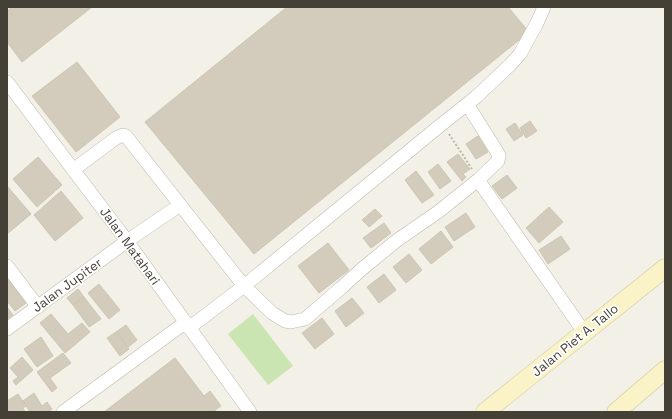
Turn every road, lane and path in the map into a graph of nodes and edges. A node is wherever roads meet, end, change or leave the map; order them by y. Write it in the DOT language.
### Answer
graph roads {
  1 [pos="544,7"];
  2 [pos="7,82"];
  3 [pos="467,104"];
  4 [pos="442,124"];
  5 [pos="73,170"];
  6 [pos="478,180"];
  7 [pos="180,205"];
  8 [pos="127,241"];
  9 [pos="7,266"];
  10 [pos="665,268"];
  11 [pos="244,286"];
  12 [pos="38,307"];
  13 [pos="187,325"];
  14 [pos="7,329"];
  15 [pos="584,332"];
  16 [pos="665,370"];
  17 [pos="63,412"];
  18 [pos="250,412"];
  19 [pos="485,412"];
  20 [pos="616,412"];
  1 -- 3 [label="street"];
  2 -- 5 [label="street, Jalan Matahari"];
  3 -- 4 [label="street"];
  3 -- 6 [label="street"];
  4 -- 6 [label="path"];
  4 -- 11 [label="street"];
  5 -- 7 [label="street"];
  5 -- 8 [label="street, Jalan Matahari"];
  6 -- 11 [label="street"];
  6 -- 15 [label="street"];
  7 -- 8 [label="street, Jalan Jupiter"];
  7 -- 11 [label="street"];
  8 -- 12 [label="street, Jalan Jupiter"];
  8 -- 13 [label="street, Jalan Matahari"];
  9 -- 12 [label="street"];
  10 -- 15 [label="main road, Jalan Piet A. Tallo"];
  11 -- 13 [label="street"];
  12 -- 14 [label="street, Jalan Jupiter"];
  13 -- 17 [label="street"];
  13 -- 18 [label="street, Jalan Matahari"];
  15 -- 19 [label="main road, Jalan Piet A. Tallo"];
  16 -- 20 [label="main road"];
}
